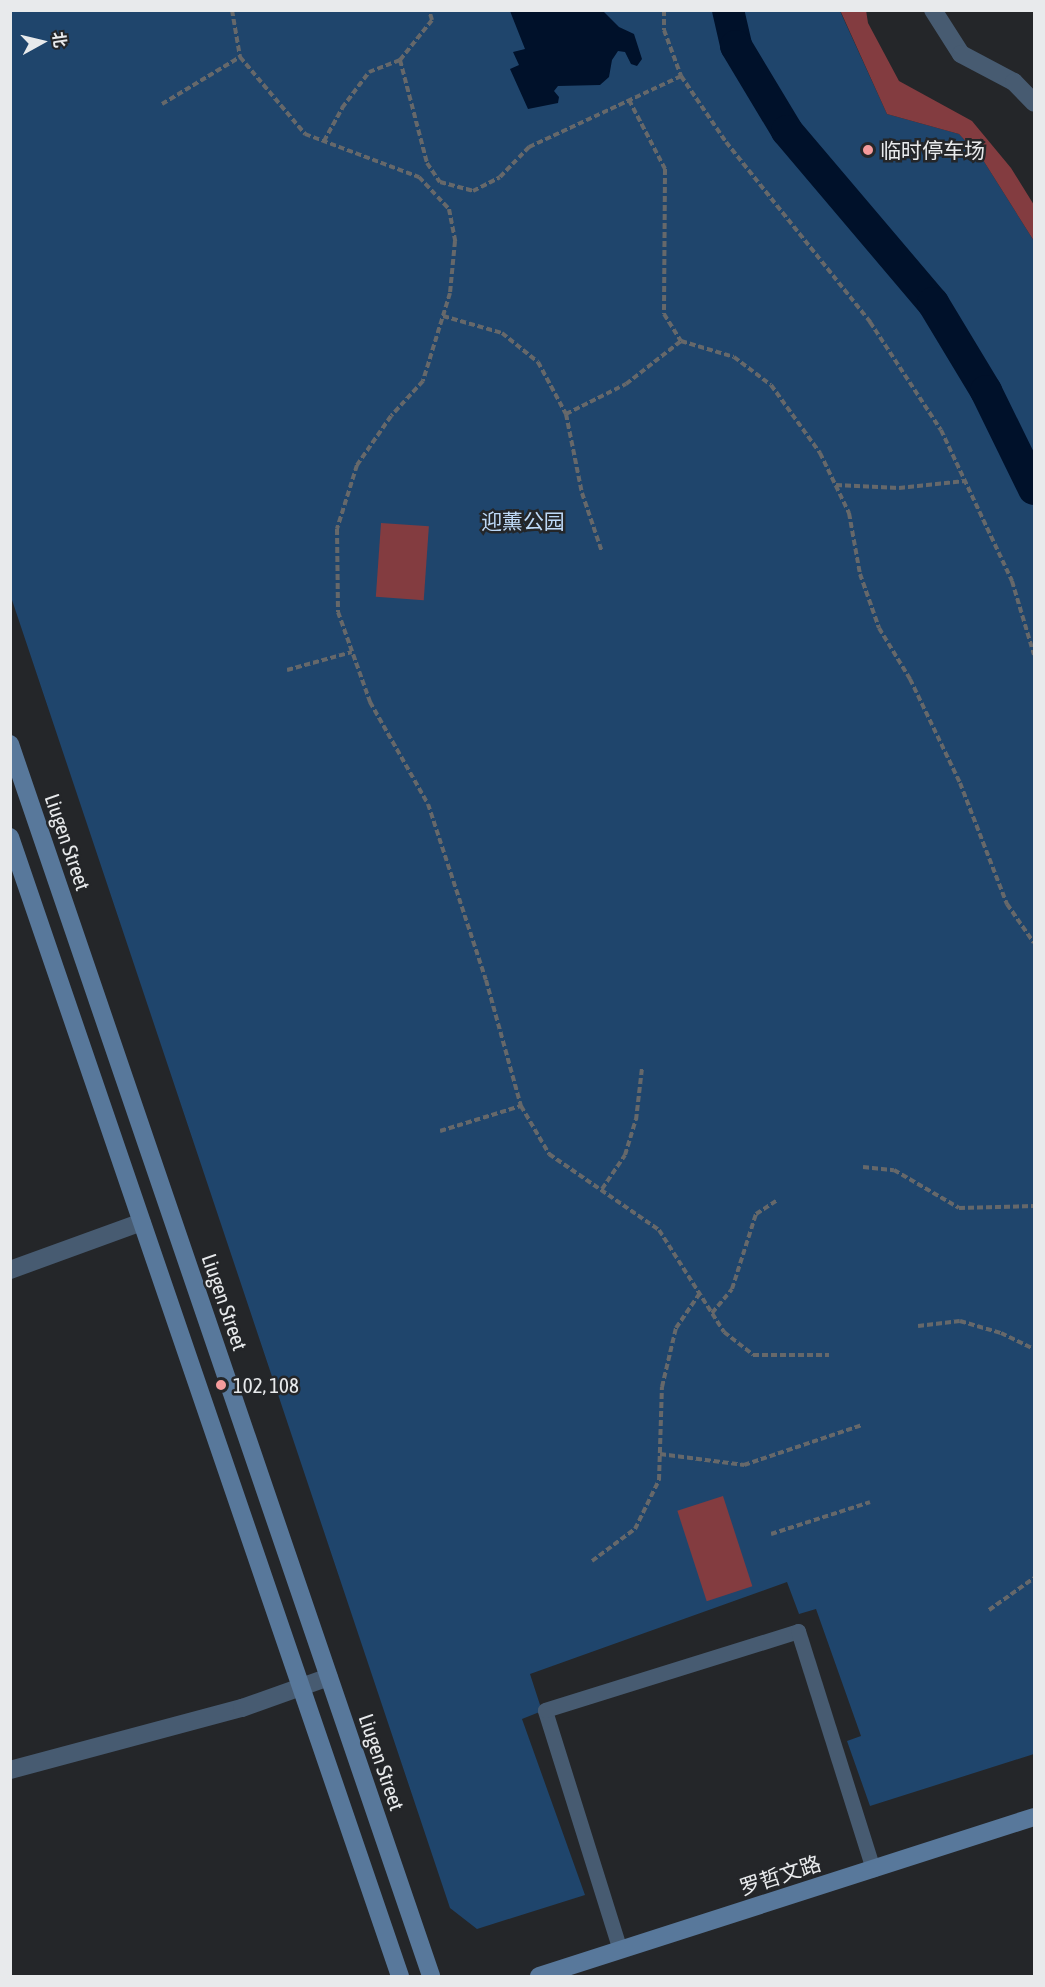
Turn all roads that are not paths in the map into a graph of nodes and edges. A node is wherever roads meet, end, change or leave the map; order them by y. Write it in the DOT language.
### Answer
graph roads {
  1 [pos="933,10"];
  2 [pos="1035,103"];
  3 [pos="12,753"];
  4 [pos="10,837"];
  5 [pos="142,1222"];
  6 [pos="10,1270"];
  7 [pos="329,1677"];
  8 [pos="301,1687"];
  9 [pos="10,1770"];
  10 [pos="1035,1817"];
  11 [pos="873,1869"];
  12 [pos="620,1950"];
  13 [pos="400,1977"];
  14 [pos="432,1977"];
  15 [pos="539,1977"];
  1 -- 2 [label="street"];
  3 -- 7 [label="main road, Liugen Street"];
  4 -- 5 [label="main road"];
  5 -- 6 [label="street"];
  5 -- 8 [label="main road"];
  7 -- 8 [label="street"];
  7 -- 14 [label="main road, Liugen Street"];
  8 -- 9 [label="street"];
  8 -- 13 [label="main road"];
  10 -- 11 [label="main road, 罗哲文路"];
  11 -- 12 [label="main road, 罗哲文路"];
  11 -- 12 [label="lane"];
  12 -- 15 [label="main road, 罗哲文路"];
}
